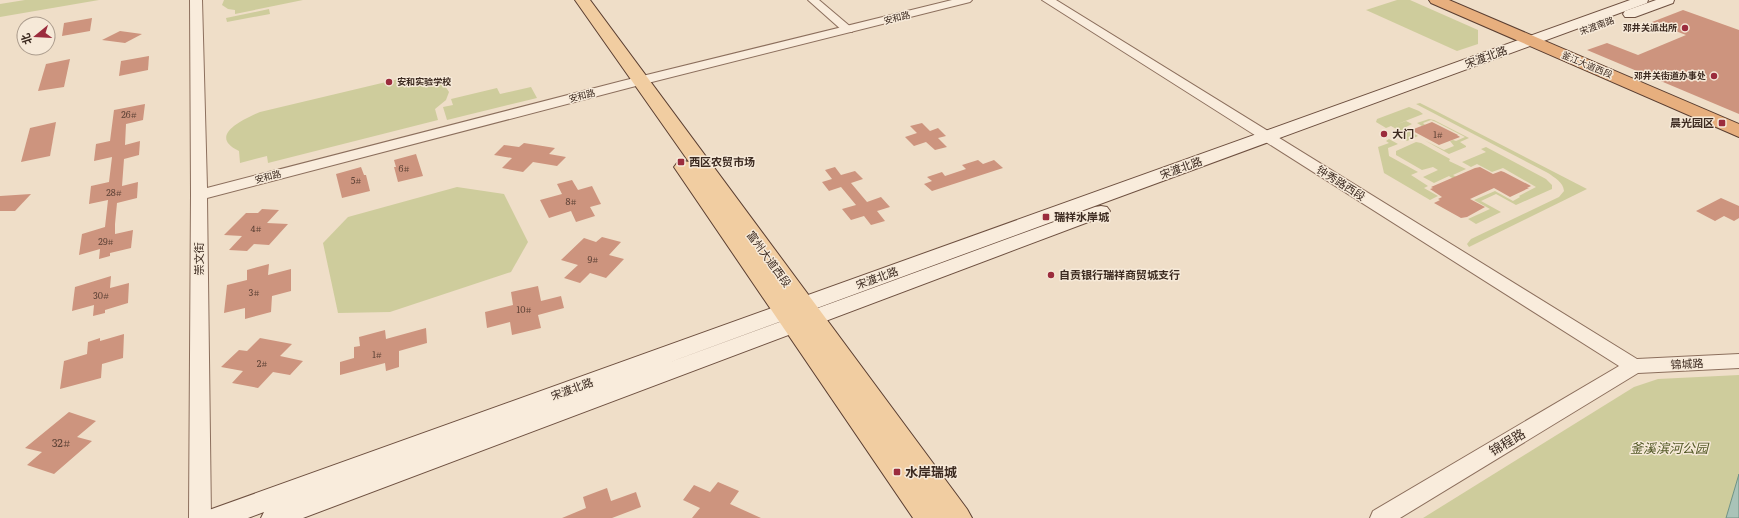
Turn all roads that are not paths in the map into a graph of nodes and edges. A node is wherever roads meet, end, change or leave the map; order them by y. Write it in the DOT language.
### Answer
graph roads {
  1 [pos="196,0"];
  2 [pos="568,0"];
  3 [pos="582,0"];
  4 [pos="813,0"];
  5 [pos="966,0"];
  6 [pos="1048,0"];
  7 [pos="1436,0"];
  8 [pos="1446,0"];
  9 [pos="1642,0"];
  10 [pos="1668,0"];
  11 [pos="848,30"];
  12 [pos="1539,42"];
  13 [pos="634,83"];
  14 [pos="1739,125"];
  15 [pos="1739,131"];
  16 [pos="1272,141"];
  17 [pos="199,195"];
  18 [pos="798,315"];
  19 [pos="1739,361"];
  20 [pos="1634,366"];
  21 [pos="200,518"];
  22 [pos="218,518"];
  23 [pos="274,518"];
  24 [pos="929,518"];
  25 [pos="956,518"];
  26 [pos="1381,518"];
  1 -- 17 [label="street, 崇文街"];
  2 -- 13 [label="main road, 富州大道西段"];
  3 -- 13 [label="main road, 富州大道西段"];
  4 -- 11 [label="street"];
  5 -- 11 [label="street, 安和路"];
  6 -- 16 [label="street, 钟秀路西段"];
  7 -- 12 [label="highway, 釜江大道西段"];
  8 -- 12 [label="highway, 釜江大道西段"];
  9 -- 12 [label="main road, 宋渡南路"];
  10 -- 12 [label="main road, 宋渡南路"];
  11 -- 13 [label="street, 安和路"];
  12 -- 14 [label="highway, 釜江大道西段"];
  12 -- 15 [label="highway, 釜江大道西段"];
  12 -- 16 [label="main road, 宋渡北路"];
  13 -- 17 [label="street, 安和路"];
  13 -- 18 [label="main road, 富州大道西段"];
  16 -- 18 [label="main road, 宋渡北路"];
  16 -- 20 [label="street, 钟秀路西段"];
  17 -- 21 [label="street, 崇文街"];
  18 -- 22 [label="main road, 宋渡北路"];
  18 -- 23 [label="main road, 宋渡北路"];
  18 -- 24 [label="main road, 富州大道西段"];
  18 -- 25 [label="main road, 富州大道西段"];
  19 -- 20 [label="street, 锦城路"];
  20 -- 26 [label="street, 锦程路"];
}
